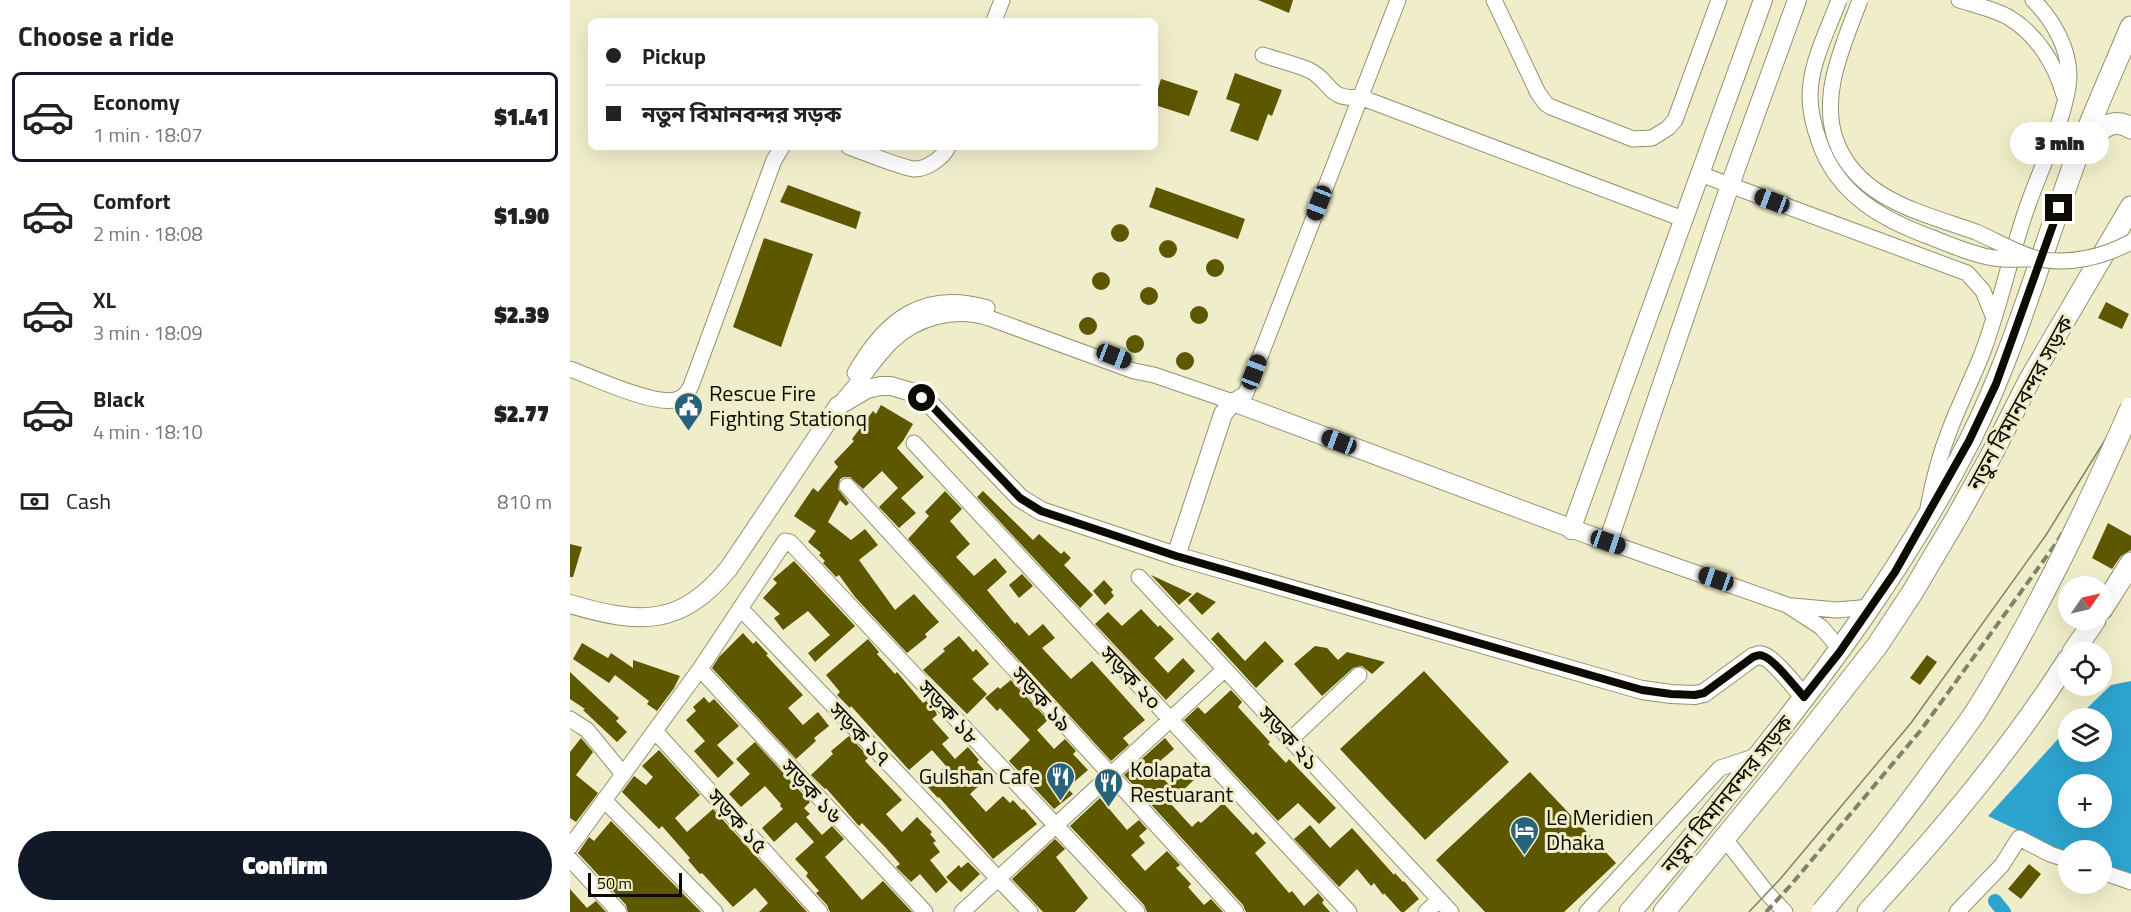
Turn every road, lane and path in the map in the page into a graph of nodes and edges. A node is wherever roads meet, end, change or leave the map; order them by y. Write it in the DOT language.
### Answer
graph roads {
  1 [pos="1002,0"];
  2 [pos="1398,0"];
  3 [pos="1494,0"];
  4 [pos="1719,0"];
  5 [pos="1763,0"];
  6 [pos="1797,0"];
  7 [pos="1839,0"];
  8 [pos="1860,0"];
  9 [pos="1959,0"];
  10 [pos="2033,0"];
  11 [pos="995,18"];
  12 [pos="2131,27"];
  13 [pos="1263,55"];
  14 [pos="1360,98"];
  15 [pos="2065,98"];
  16 [pos="2131,128"];
  17 [pos="780,150"];
  18 [pos="858,150"];
  19 [pos="946,150"];
  20 [pos="2078,154"];
  21 [pos="1700,174"];
  22 [pos="1730,185"];
  23 [pos="2131,207"];
  24 [pos="1683,219"];
  25 [pos="2131,242"];
  26 [pos="2037,259"];
  27 [pos="1994,318"];
  28 [pos="570,369"];
  29 [pos="1233,402"];
  30 [pos="838,406"];
  31 [pos="2131,408"];
  32 [pos="914,443"];
  33 [pos="847,486"];
  34 [pos="1927,516"];
  35 [pos="1571,530"];
  36 [pos="1608,542"];
  37 [pos="1176,556"];
  38 [pos="2131,563"];
  39 [pos="1139,577"];
  40 [pos="2112,593"];
  41 [pos="570,604"];
  42 [pos="1787,605"];
  43 [pos="1871,607"];
  44 [pos="740,608"];
  45 [pos="1839,653"];
  46 [pos="700,669"];
  47 [pos="1225,669"];
  48 [pos="1359,675"];
  49 [pos="2058,676"];
  50 [pos="1804,697"];
  51 [pos="570,719"];
  52 [pos="1170,719"];
  53 [pos="655,731"];
  54 [pos="1290,740"];
  55 [pos="1760,755"];
  56 [pos="623,774"];
  57 [pos="1110,775"];
  58 [pos="604,800"];
  59 [pos="1056,825"];
  60 [pos="1725,839"];
  61 [pos="570,847"];
  62 [pos="2058,857"];
  63 [pos="570,859"];
  64 [pos="2112,875"];
  65 [pos="998,878"];
  66 [pos="2131,882"];
  67 [pos="1439,900"];
  68 [pos="619,912"];
  69 [pos="715,912"];
  70 [pos="820,912"];
  71 [pos="925,912"];
  72 [pos="962,912"];
  73 [pos="1030,912"];
  74 [pos="1137,912"];
  75 [pos="1236,912"];
  76 [pos="1349,912"];
  77 [pos="1426,912"];
  78 [pos="1451,912"];
  79 [pos="1587,912"];
  80 [pos="1630,912"];
  81 [pos="1664,912"];
  82 [pos="1785,912"];
  83 [pos="1822,912"];
  84 [pos="1868,912"];
  85 [pos="1957,912"];
  1 -- 11 [label="street"];
  2 -- 14 [label="street"];
  3 -- 4 [label="street"];
  5 -- 21 [label="main road"];
  6 -- 22 [label="main road"];
  7 -- 26 [label="street, bridge"];
  8 -- 26 [label="street, bridge"];
  9 -- 15 [label="street"];
  10 -- 15 [label="street"];
  12 -- 20 [label="highway, নতুন বিমানবন্দর সড়ক"];
  13 -- 14 [label="street"];
  14 -- 24 [label="street"];
  14 -- 29 [label="street"];
  15 -- 27 [label="street"];
  16 -- 20 [label="highway"];
  17 -- 28 [label="street"];
  18 -- 19 [label="street"];
  20 -- 34 [label="highway, নতুন বিমানবন্দর সড়ক"];
  21 -- 22 [label="street"];
  21 -- 24 [label="main road"];
  22 -- 27 [label="street"];
  22 -- 36 [label="main road"];
  23 -- 60 [label="highway, নতুন বিমানবন্দর সড়ক"];
  24 -- 35 [label="main road"];
  25 -- 26 [label="street, bridge"];
  27 -- 34 [label="street"];
  29 -- 30 [label="street"];
  29 -- 35 [label="main road"];
  29 -- 37 [label="main road"];
  30 -- 37 [label="main road"];
  30 -- 41 [label="main road"];
  31 -- 83 [label="highway, bridge"];
  32 -- 52 [label="street, সড়ক ২০"];
  33 -- 57 [label="street, সড়ক ১৯"];
  34 -- 43 [label="highway, নতুন বিমানবন্দর সড়ক"];
  35 -- 36 [label="main road"];
  36 -- 42 [label="street"];
  37 -- 50 [label="main road"];
  38 -- 40 [label="highway"];
  39 -- 47 [label="street, সড়ক ২১"];
  42 -- 43 [label="street"];
  42 -- 45 [label="street"];
  43 -- 45 [label="highway, নতুন বিমানবন্দর সড়ক"];
  44 -- 46 [label="street"];
  44 -- 59 [label="street, সড়ক ১৮"];
  44 -- 65 [label="street, সড়ক ১৭"];
  45 -- 50 [label="highway, নতুন বিমানবন্দর সড়ক"];
  46 -- 53 [label="street"];
  46 -- 71 [label="street, সড়ক ১৬"];
  47 -- 52 [label="street"];
  47 -- 54 [label="street, সড়ক ২১"];
  48 -- 54 [label="street"];
  49 -- 84 [label="highway"];
  50 -- 55 [label="highway, নতুন বিমানবন্দর সড়ক"];
  51 -- 56 [label="street"];
  52 -- 57 [label="street"];
  52 -- 76 [label="street, সড়ক ২০"];
  53 -- 56 [label="street"];
  53 -- 70 [label="street, সড়ক ১৫"];
  54 -- 67 [label="street, সড়ক ২১"];
  55 -- 79 [label="street"];
  55 -- 80 [label="highway, নতুন বিমানবন্দর সড়ক"];
  56 -- 58 [label="street"];
  57 -- 59 [label="street"];
  57 -- 75 [label="street, সড়ক ১৯"];
  58 -- 61 [label="street"];
  58 -- 69 [label="street"];
  59 -- 65 [label="street"];
  59 -- 74 [label="street, সড়ক ১৮"];
  60 -- 81 [label="highway, নতুন বিমানবন্দর সড়ক"];
  60 -- 82 [label="street"];
  62 -- 85 [label="street"];
  63 -- 68 [label="street"];
  64 -- 66 [label="street"];
  65 -- 72 [label="street"];
  65 -- 73 [label="street, সড়ক ১৭"];
  67 -- 77 [label="street"];
  67 -- 78 [label="street, সড়ক ২১"];
}
